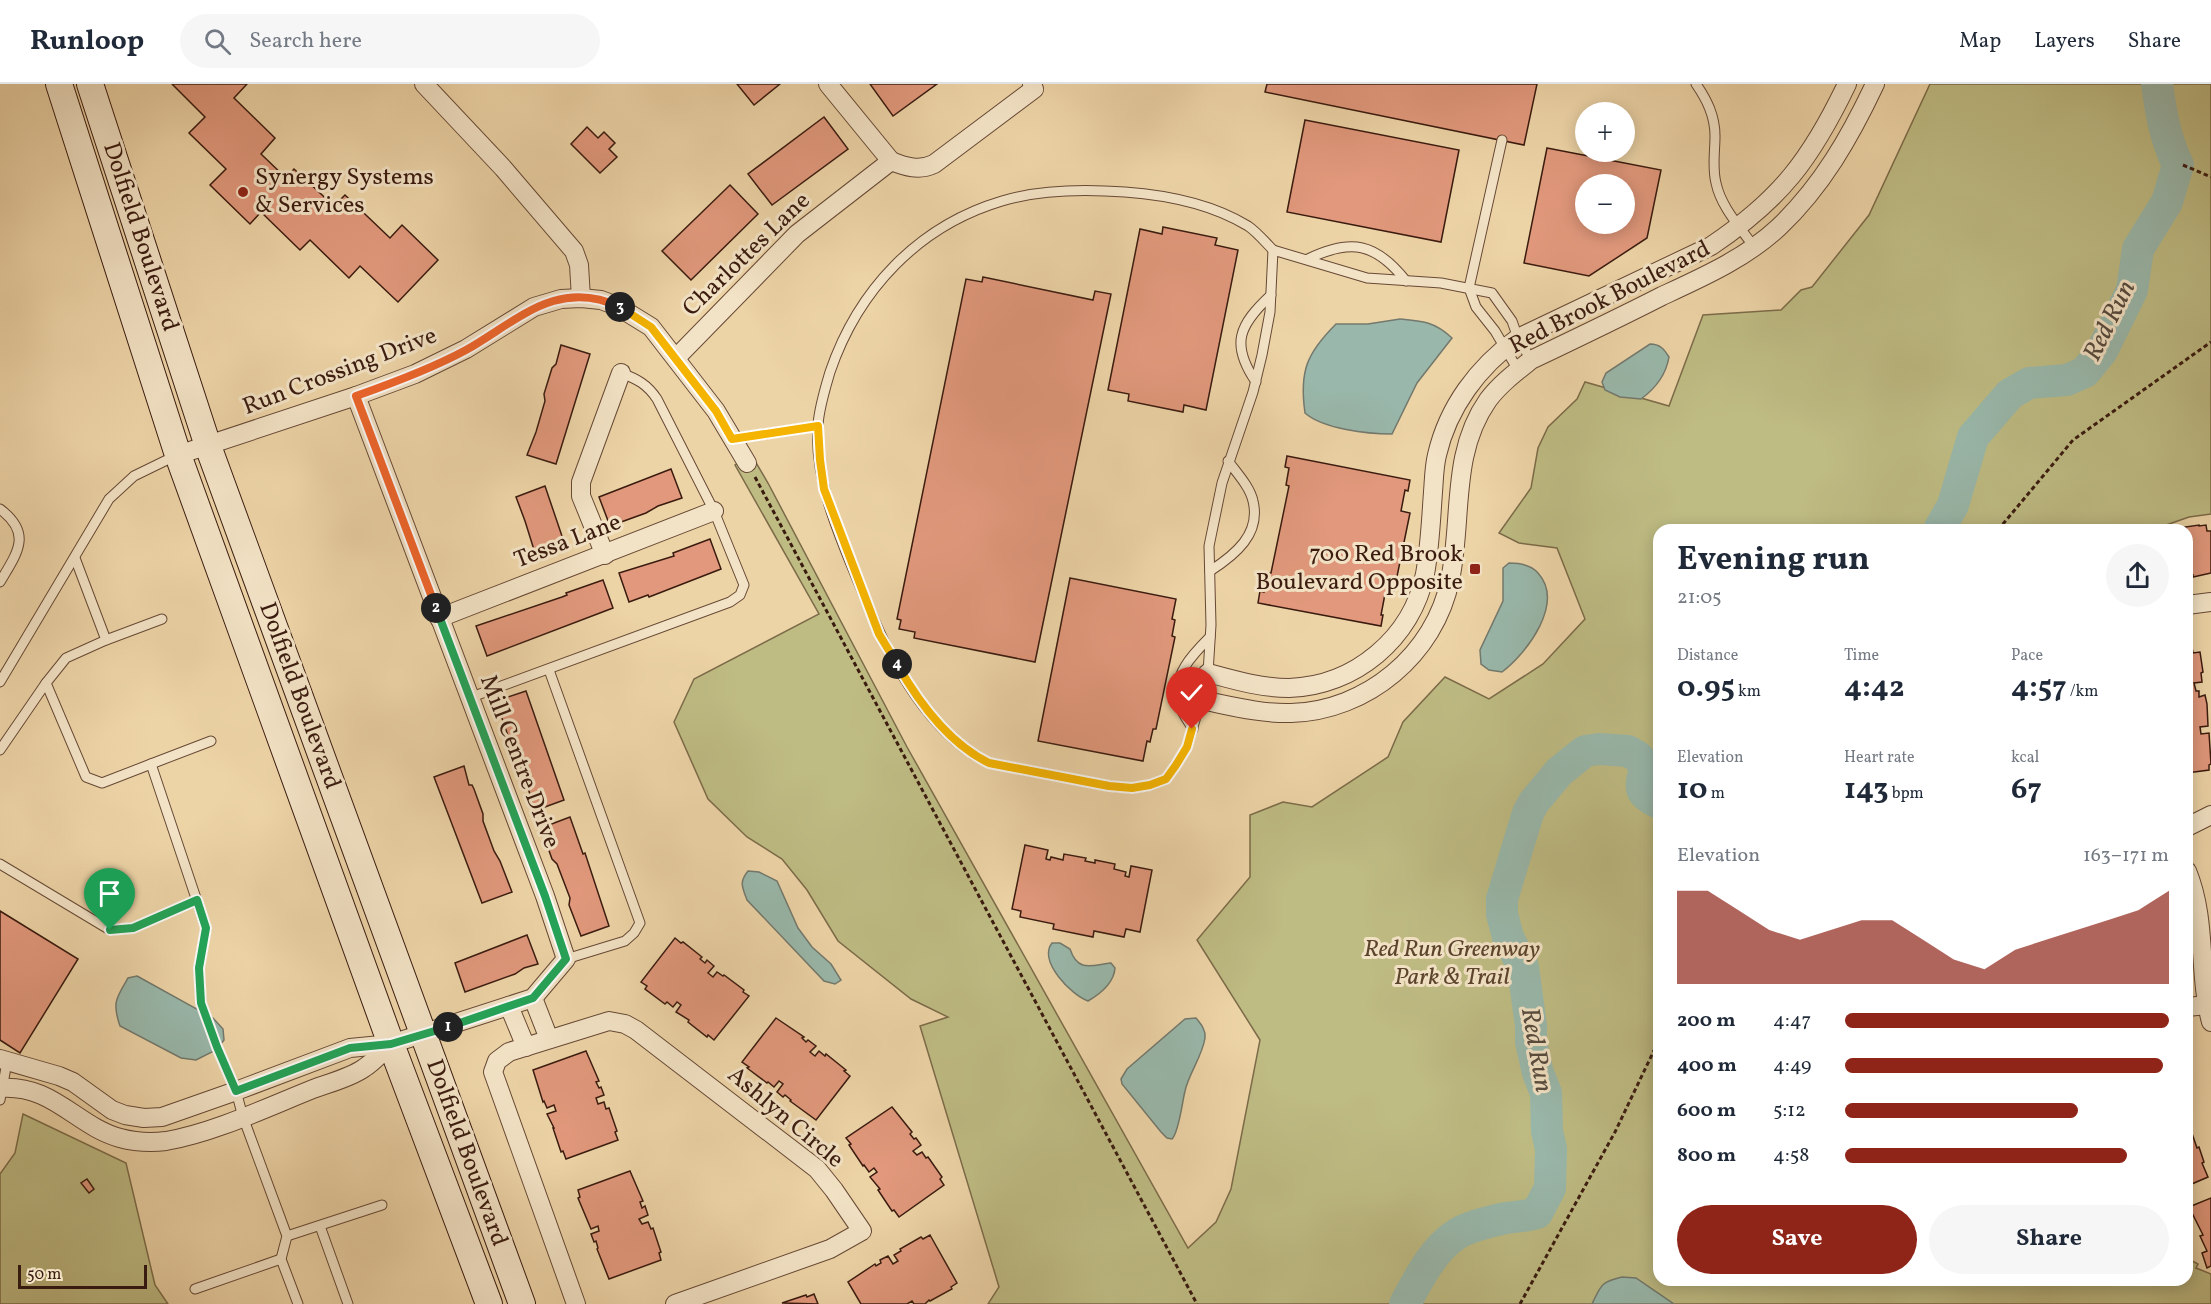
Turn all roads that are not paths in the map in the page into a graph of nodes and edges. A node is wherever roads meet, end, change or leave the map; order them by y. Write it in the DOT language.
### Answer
graph roads {
  1 [pos="59,84"];
  2 [pos="90,84"];
  3 [pos="424,84"];
  4 [pos="828,84"];
  5 [pos="1696,84"];
  6 [pos="1847,84"];
  7 [pos="1875,84"];
  8 [pos="1033,86"];
  9 [pos="1503,140"];
  10 [pos="891,161"];
  11 [pos="1740,227"];
  12 [pos="1754,247"];
  13 [pos="1273,250"];
  14 [pos="1308,259"];
  15 [pos="1406,281"];
  16 [pos="1469,288"];
  17 [pos="1271,295"];
  18 [pos="581,298"];
  19 [pos="1512,343"];
  20 [pos="676,358"];
  21 [pos="1525,365"];
  22 [pos="621,373"];
  23 [pos="1256,382"];
  24 [pos="356,396"];
  25 [pos="818,426"];
  26 [pos="732,439"];
  27 [pos="208,446"];
  28 [pos="178,455"];
  29 [pos="1228,461"];
  30 [pos="747,463"];
  31 [pos="0,509"];
  32 [pos="714,511"];
  33 [pos="604,555"];
  34 [pos="75,558"];
  35 [pos="1210,571"];
  36 [pos="0,582"];
  37 [pos="2211,602"];
  38 [pos="2193,604"];
  39 [pos="439,618"];
  40 [pos="162,619"];
  41 [pos="1210,637"];
  42 [pos="106,639"];
  43 [pos="549,670"];
  44 [pos="1208,673"];
  45 [pos="0,682"];
  46 [pos="46,683"];
  47 [pos="469,698"];
  48 [pos="1201,700"];
  49 [pos="1192,729"];
  50 [pos="211,741"];
  51 [pos="0,750"];
  52 [pos="151,764"];
  53 [pos="2211,815"];
  54 [pos="2193,824"];
  55 [pos="0,864"];
  56 [pos="2193,893"];
  57 [pos="197,900"];
  58 [pos="566,959"];
  59 [pos="533,998"];
  60 [pos="510,1006"];
  61 [pos="2193,1009"];
  62 [pos="2209,1014"];
  63 [pos="422,1035"];
  64 [pos="549,1039"];
  65 [pos="391,1044"];
  66 [pos="525,1047"];
  67 [pos="4,1061"];
  68 [pos="236,1091"];
  69 [pos="1,1092"];
  70 [pos="243,1117"];
  71 [pos="382,1205"];
  72 [pos="320,1226"];
  73 [pos="287,1236"];
  74 [pos="281,1259"];
  75 [pos="195,1289"];
  76 [pos="298,1304"];
  77 [pos="348,1304"];
  78 [pos="489,1304"];
  79 [pos="522,1304"];
  80 [pos="576,1304"];
  81 [pos="675,1304"];
  1 -- 28 [label="main road, Dolfield Boulevard"];
  2 -- 27 [label="main road, Dolfield Boulevard"];
  3 -- 18 [label="street"];
  4 -- 10 [label="street"];
  5 -- 11 [label="lane"];
  6 -- 11 [label="street, Red Brook Boulevard"];
  7 -- 12 [label="street, Red Brook Boulevard"];
  8 -- 10 [label="street"];
  9 -- 16 [label="lane"];
  10 -- 20 [label="street, Charlottes Lane"];
  11 -- 12 [label="lane"];
  11 -- 19 [label="street, Red Brook Boulevard"];
  12 -- 21 [label="street, Red Brook Boulevard"];
  13 -- 14 [label="lane"];
  13 -- 17 [label="lane"];
  13 -- 25 [label="lane"];
  14 -- 15 [label="lane"];
  14 -- 15 [label="lane"];
  15 -- 16 [label="lane"];
  16 -- 19 [label="lane"];
  16 -- 19 [label="lane"];
  17 -- 23 [label="lane"];
  17 -- 23 [label="lane"];
  18 -- 20 [label="street, Run Crossing Drive"];
  18 -- 24 [label="street, Run Crossing Drive"];
  19 -- 21 [label="lane"];
  19 -- 21 [label="lane"];
  19 -- 44 [label="street, Red Brook Boulevard"];
  20 -- 26 [label="street, Run Crossing Drive"];
  21 -- 48 [label="street, Red Brook Boulevard"];
  22 -- 32 [label="lane"];
  22 -- 33 [label="street"];
  23 -- 29 [label="lane"];
  24 -- 27 [label="street, Run Crossing Drive"];
  24 -- 39 [label="street, Mill Centre Drive"];
  25 -- 26 [label="lane"];
  25 -- 49 [label="lane"];
  26 -- 30 [label="street, Run Crossing Drive"];
  27 -- 28 [label="street, Run Crossing Drive"];
  27 -- 63 [label="main road, Dolfield Boulevard"];
  28 -- 34 [label="lane"];
  28 -- 65 [label="main road, Dolfield Boulevard"];
  29 -- 35 [label="lane"];
  29 -- 35 [label="lane"];
  31 -- 36 [label="lane"];
  32 -- 33 [label="street, Tessa Lane"];
  32 -- 43 [label="lane"];
  33 -- 39 [label="street, Tessa Lane"];
  34 -- 42 [label="lane"];
  34 -- 45 [label="lane"];
  35 -- 41 [label="lane"];
  37 -- 38 [label="street"];
  39 -- 47 [label="street, Mill Centre Drive"];
  40 -- 42 [label="lane"];
  41 -- 44 [label="lane"];
  41 -- 49 [label="lane"];
  42 -- 46 [label="lane"];
  43 -- 47 [label="lane"];
  43 -- 58 [label="lane"];
  44 -- 48 [label="street"];
  46 -- 51 [label="lane"];
  46 -- 52 [label="lane"];
  47 -- 58 [label="street, Mill Centre Drive"];
  48 -- 49 [label="lane"];
  50 -- 52 [label="lane"];
  52 -- 57 [label="lane"];
  53 -- 54 [label="street"];
  55 -- 57 [label="lane"];
  56 -- 62 [label="street"];
  57 -- 68 [label="lane"];
  58 -- 59 [label="street"];
  59 -- 60 [label="street"];
  59 -- 64 [label="street"];
  60 -- 63 [label="street"];
  60 -- 66 [label="street"];
  61 -- 62 [label="street"];
  63 -- 65 [label="street"];
  63 -- 79 [label="main road, Dolfield Boulevard"];
  64 -- 66 [label="street, Ashlyn Circle"];
  64 -- 81 [label="street, Ashlyn Circle"];
  65 -- 68 [label="street"];
  65 -- 70 [label="street"];
  65 -- 78 [label="main road, Dolfield Boulevard"];
  66 -- 80 [label="street, Ashlyn Circle"];
  67 -- 68 [label="street"];
  67 -- 69 [label="lane"];
  68 -- 70 [label="lane"];
  69 -- 70 [label="street"];
  70 -- 73 [label="lane"];
  71 -- 72 [label="lane"];
  72 -- 73 [label="lane"];
  72 -- 77 [label="lane"];
  73 -- 74 [label="lane"];
  74 -- 75 [label="lane"];
  74 -- 76 [label="lane"];
}
